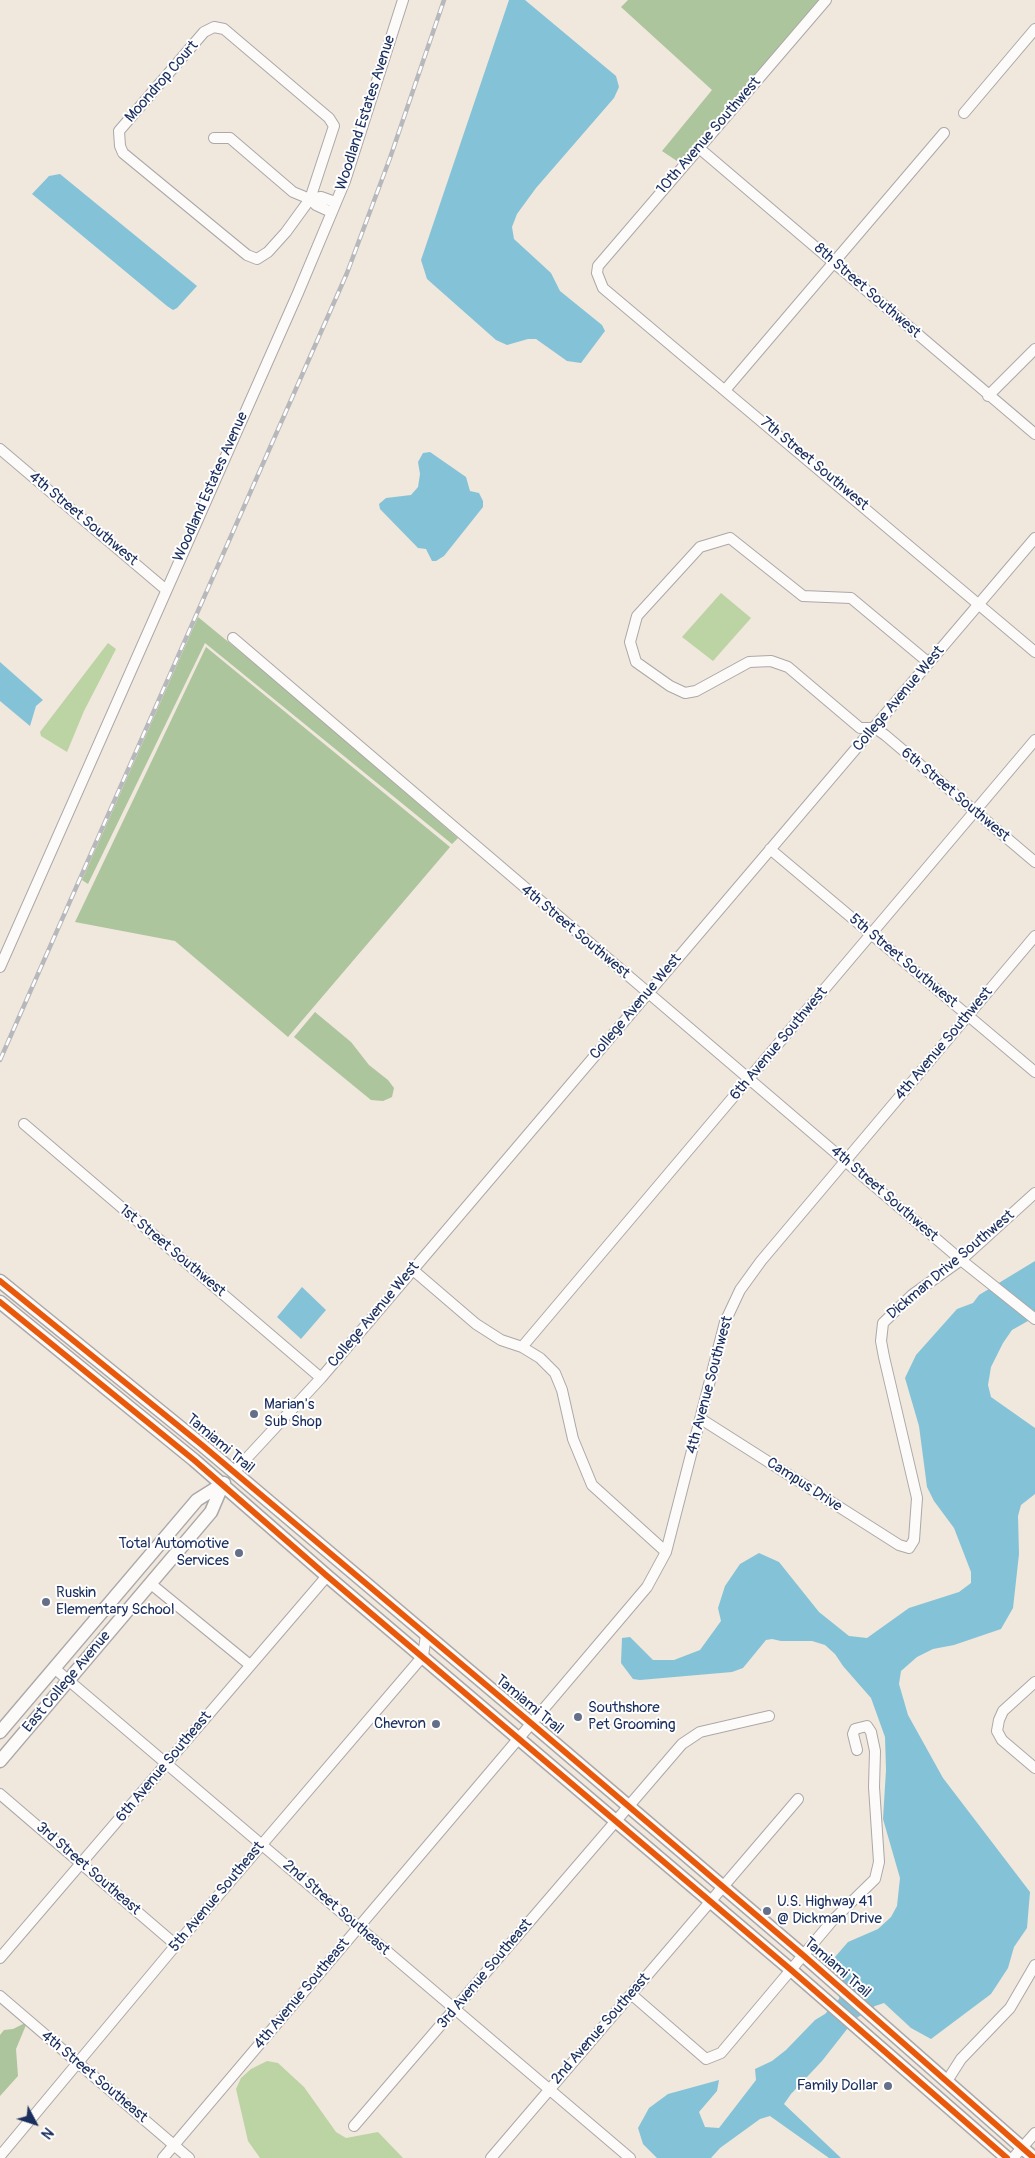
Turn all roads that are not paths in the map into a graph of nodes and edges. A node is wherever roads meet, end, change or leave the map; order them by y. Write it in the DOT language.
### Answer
graph roads {
  1 [pos="403,0"];
  2 [pos="826,0"];
  3 [pos="1035,29"];
  4 [pos="964,113"];
  5 [pos="944,133"];
  6 [pos="214,138"];
  7 [pos="699,148"];
  8 [pos="310,199"];
  9 [pos="333,207"];
  10 [pos="832,262"];
  11 [pos="597,273"];
  12 [pos="1035,348"];
  13 [pos="726,389"];
  14 [pos="988,396"];
  15 [pos="1035,434"];
  16 [pos="0,449"];
  17 [pos="1035,538"];
  18 [pos="165,589"];
  19 [pos="979,604"];
  20 [pos="233,638"];
  21 [pos="1035,652"];
  22 [pos="929,663"];
  23 [pos="875,728"];
  24 [pos="1035,740"];
  25 [pos="975,811"];
  26 [pos="770,850"];
  27 [pos="1035,862"];
  28 [pos="871,934"];
  29 [pos="1035,936"];
  30 [pos="0,967"];
  31 [pos="648,994"];
  32 [pos="968,1016"];
  33 [pos="1035,1072"];
  34 [pos="749,1079"];
  35 [pos="24,1124"];
  36 [pos="845,1160"];
  37 [pos="1035,1192"];
  38 [pos="960,1260"];
  39 [pos="413,1270"];
  40 [pos="0,1281"];
  41 [pos="0,1302"];
  42 [pos="1035,1319"];
  43 [pos="522,1347"];
  44 [pos="321,1378"];
  45 [pos="701,1419"];
  46 [pos="234,1472"];
  47 [pos="223,1484"];
  48 [pos="909,1548"];
  49 [pos="666,1552"];
  50 [pos="354,1574"];
  51 [pos="327,1576"];
  52 [pos="151,1584"];
  53 [pos="426,1636"];
  54 [pos="423,1656"];
  55 [pos="250,1665"];
  56 [pos="54,1668"];
  57 [pos="68,1680"];
  58 [pos="1035,1682"];
  59 [pos="769,1716"];
  60 [pos="531,1723"];
  61 [pos="0,1732"];
  62 [pos="519,1738"];
  63 [pos="857,1750"];
  64 [pos="0,1761"];
  65 [pos="166,1763"];
  66 [pos="1035,1768"];
  67 [pos="0,1794"];
  68 [pos="798,1799"];
  69 [pos="627,1806"];
  70 [pos="616,1820"];
  71 [pos="263,1844"];
  72 [pos="82,1863"];
  73 [pos="722,1887"];
  74 [pos="711,1901"];
  75 [pos="359,1928"];
  76 [pos="176,1945"];
  77 [pos="803,1955"];
  78 [pos="0,1958"];
  79 [pos="1035,1965"];
  80 [pos="790,1969"];
  81 [pos="1032,1980"];
  82 [pos="631,1994"];
  83 [pos="0,1996"];
  84 [pos="456,2009"];
  85 [pos="78,2064"];
  86 [pos="947,2081"];
  87 [pos="550,2089"];
  88 [pos="354,2126"];
  89 [pos="1035,2133"];
  90 [pos="174,2145"];
  91 [pos="1022,2147"];
  92 [pos="0,2156"];
  93 [pos="163,2158"];
  94 [pos="189,2158"];
  95 [pos="491,2158"];
  96 [pos="630,2158"];
  97 [pos="1007,2158"];
  98 [pos="1013,2158"];
  99 [pos="1034,2158"];
  1 -- 9 [label="street, Woodland Estates Avenue"];
  2 -- 7 [label="street, 10th Avenue Southwest"];
  3 -- 4 [label="street"];
  5 -- 10 [label="street"];
  6 -- 8 [label="street"];
  7 -- 10 [label="street, 8th Street Southwest"];
  7 -- 11 [label="street, 10th Avenue Southwest"];
  8 -- 8 [label="street, Moondrop Court"];
  8 -- 9 [label="street"];
  9 -- 18 [label="street, Woodland Estates Avenue"];
  10 -- 13 [label="street"];
  10 -- 14 [label="street, 8th Street Southwest"];
  11 -- 13 [label="street, 7th Street Southwest"];
  12 -- 14 [label="street"];
  13 -- 19 [label="street, 7th Street Southwest"];
  14 -- 15 [label="street, 8th Street Southwest"];
  16 -- 18 [label="street, 4th Street Southwest"];
  17 -- 19 [label="street, College Avenue West"];
  18 -- 30 [label="street, Woodland Estates Avenue"];
  19 -- 21 [label="street, 7th Street Southwest"];
  19 -- 22 [label="street, College Avenue West"];
  20 -- 31 [label="street, 4th Street Southwest"];
  22 -- 23 [label="street, College Avenue West"];
  22 -- 23 [label="street"];
  23 -- 25 [label="street, 6th Street Southwest"];
  23 -- 26 [label="street, College Avenue West"];
  24 -- 25 [label="street, 6th Avenue Southwest"];
  25 -- 27 [label="street, 6th Street Southwest"];
  25 -- 28 [label="street, 6th Avenue Southwest"];
  26 -- 28 [label="street, 5th Street Southwest"];
  26 -- 31 [label="street, College Avenue West"];
  28 -- 32 [label="street, 5th Street Southwest"];
  28 -- 34 [label="street, 6th Avenue Southwest"];
  29 -- 32 [label="street, 4th Avenue Southwest"];
  31 -- 34 [label="street, 4th Street Southwest"];
  31 -- 39 [label="street, College Avenue West"];
  32 -- 33 [label="street, 5th Street Southwest"];
  32 -- 36 [label="street, 4th Avenue Southwest"];
  34 -- 36 [label="street, 4th Street Southwest"];
  34 -- 43 [label="street, 6th Avenue Southwest"];
  35 -- 44 [label="street, 1st Street Southwest"];
  36 -- 38 [label="street, 4th Street Southwest"];
  36 -- 45 [label="street, 4th Avenue Southwest"];
  37 -- 38 [label="street, Dickman Drive Southwest"];
  38 -- 42 [label="street, 4th Street Southwest"];
  38 -- 48 [label="street, Dickman Drive Southwest"];
  39 -- 43 [label="street"];
  39 -- 44 [label="street, College Avenue West"];
  40 -- 46 [label="main road, Tamiami Trail"];
  41 -- 47 [label="main road, Tamiami Trail"];
  43 -- 49 [label="street"];
  44 -- 46 [label="street, College Avenue West"];
  45 -- 48 [label="street, Campus Drive"];
  45 -- 49 [label="street, 4th Avenue Southwest"];
  46 -- 47 [label="main road, East College Avenue"];
  46 -- 50 [label="main road, Tamiami Trail"];
  47 -- 51 [label="main road, Tamiami Trail"];
  47 -- 52 [label="main road, East College Avenue"];
  47 -- 56 [label="main road, East College Avenue"];
  49 -- 60 [label="street, 4th Avenue Southwest"];
  50 -- 51 [label="main road"];
  50 -- 53 [label="main road, Tamiami Trail"];
  51 -- 54 [label="main road, Tamiami Trail"];
  51 -- 55 [label="street, 6th Avenue Southeast"];
  52 -- 55 [label="street"];
  52 -- 57 [label="main road, East College Avenue"];
  53 -- 54 [label="street"];
  53 -- 60 [label="main road, Tamiami Trail"];
  54 -- 62 [label="main road, Tamiami Trail"];
  54 -- 71 [label="street, 5th Avenue Southeast"];
  55 -- 65 [label="street, 6th Avenue Southeast"];
  56 -- 57 [label="street, 2nd Street Southeast"];
  56 -- 61 [label="main road, East College Avenue"];
  57 -- 64 [label="main road, East College Avenue"];
  57 -- 65 [label="street, 2nd Street Southeast"];
  58 -- 66 [label="street"];
  59 -- 69 [label="street, 3rd Avenue Southeast"];
  60 -- 62 [label="street, 4th Avenue Southwest"];
  60 -- 69 [label="main road, Tamiami Trail"];
  62 -- 70 [label="main road, Tamiami Trail"];
  62 -- 75 [label="street, 4th Avenue Southeast"];
  63 -- 77 [label="street"];
  65 -- 71 [label="street, 2nd Street Southeast"];
  65 -- 72 [label="street, 6th Avenue Southeast"];
  67 -- 72 [label="street, 3rd Street Southeast"];
  68 -- 73 [label="street, 2nd Avenue Southeast"];
  69 -- 70 [label="street, 3rd Avenue Southeast"];
  69 -- 73 [label="main road, Tamiami Trail"];
  70 -- 74 [label="main road, Tamiami Trail"];
  70 -- 84 [label="street, 3rd Avenue Southeast"];
  71 -- 75 [label="street, 2nd Street Southeast"];
  71 -- 76 [label="street, 5th Avenue Southeast"];
  72 -- 76 [label="street, 3rd Street Southeast"];
  72 -- 78 [label="street, 6th Avenue Southeast"];
  73 -- 74 [label="street, 2nd Avenue Southeast"];
  73 -- 77 [label="main road, Tamiami Trail"];
  74 -- 80 [label="main road, Tamiami Trail"];
  74 -- 82 [label="street, 2nd Avenue Southeast"];
  75 -- 84 [label="street, 2nd Street Southeast"];
  75 -- 90 [label="street, 4th Avenue Southeast"];
  76 -- 85 [label="street, 5th Avenue Southeast"];
  77 -- 80 [label="street"];
  77 -- 86 [label="main road, Tamiami Trail"];
  79 -- 81 [label="street"];
  80 -- 82 [label="street"];
  80 -- 97 [label="main road, Tamiami Trail"];
  81 -- 86 [label="street"];
  82 -- 87 [label="street, 2nd Avenue Southeast"];
  83 -- 85 [label="street, 4th Street Southeast"];
  84 -- 87 [label="street, 2nd Street Southeast"];
  84 -- 88 [label="street, 3rd Avenue Southeast"];
  85 -- 90 [label="street, 4th Street Southeast"];
  85 -- 92 [label="street, 5th Avenue Southeast"];
  86 -- 91 [label="main road, Tamiami Trail"];
  87 -- 95 [label="street, 2nd Avenue Southeast"];
  87 -- 96 [label="street, 2nd Street Southeast"];
  89 -- 91 [label="street"];
  90 -- 93 [label="street, 4th Avenue Southeast"];
  90 -- 94 [label="street, 4th Street Southeast"];
  91 -- 98 [label="street"];
  91 -- 99 [label="main road, Tamiami Trail"];
}
